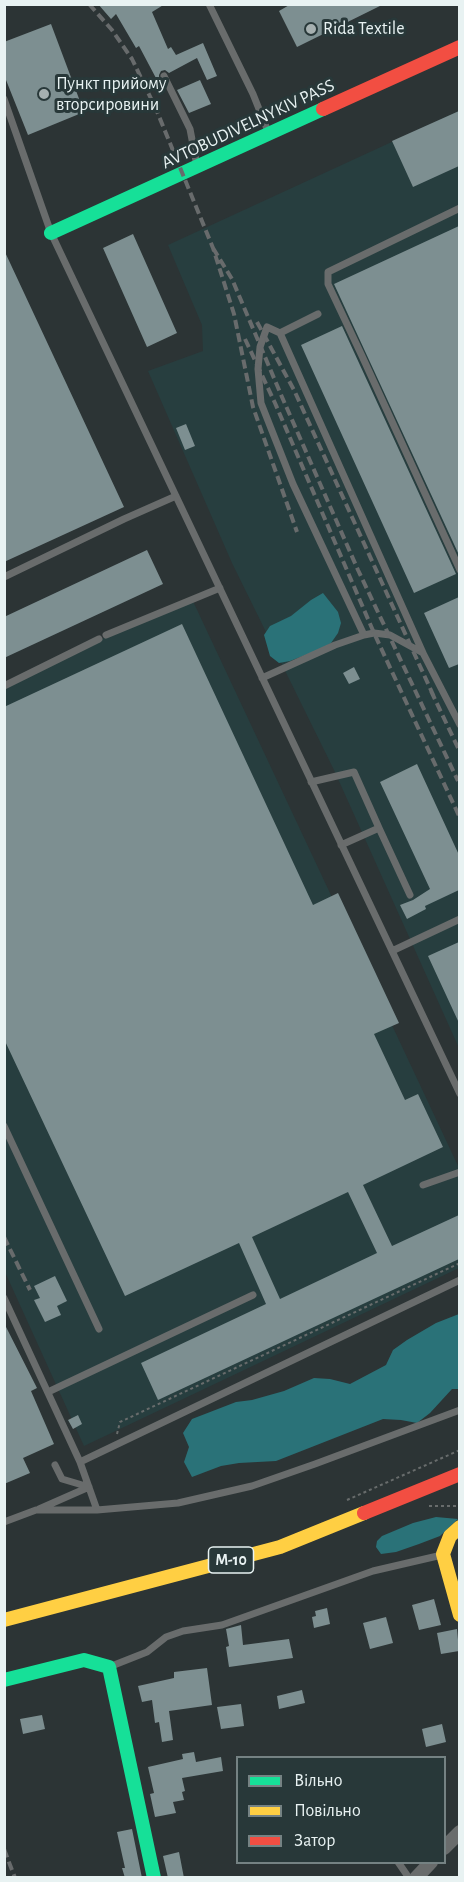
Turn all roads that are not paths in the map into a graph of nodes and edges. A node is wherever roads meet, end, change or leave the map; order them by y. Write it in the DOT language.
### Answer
graph roads {
  1 [pos="209,4"];
  2 [pos="459,47"];
  3 [pos="164,76"];
  4 [pos="4,99"];
  5 [pos="269,134"];
  6 [pos="197,167"];
  7 [pos="459,208"];
  8 [pos="51,233"];
  9 [pos="318,314"];
  10 [pos="280,333"];
  11 [pos="176,496"];
  12 [pos="459,570"];
  13 [pos="4,577"];
  14 [pos="220,588"];
  15 [pos="364,635"];
  16 [pos="423,653"];
  17 [pos="262,678"];
  18 [pos="4,686"];
  19 [pos="459,725"];
  20 [pos="311,782"];
  21 [pos="379,828"];
  22 [pos="341,845"];
  23 [pos="410,895"];
  24 [pos="459,920"];
  25 [pos="392,951"];
  26 [pos="459,1094"];
  27 [pos="4,1126"];
  28 [pos="459,1172"];
  29 [pos="423,1185"];
  30 [pos="459,1280"];
  31 [pos="253,1294"];
  32 [pos="4,1298"];
  33 [pos="99,1329"];
  34 [pos="48,1392"];
  35 [pos="459,1410"];
  36 [pos="81,1462"];
  37 [pos="55,1465"];
  38 [pos="455,1480"];
  39 [pos="89,1487"];
  40 [pos="36,1510"];
  41 [pos="97,1510"];
  42 [pos="4,1522"];
  43 [pos="459,1527"];
  44 [pos="443,1554"];
  45 [pos="459,1615"];
  46 [pos="6,1620"];
  47 [pos="109,1667"];
  48 [pos="4,1680"];
  49 [pos="459,1832"];
  50 [pos="446,1846"];
  51 [pos="399,1864"];
  52 [pos="429,1864"];
  53 [pos="154,1878"];
  54 [pos="409,1878"];
  55 [pos="416,1878"];
  1 -- 5 [label="lane"];
  2 -- 5 [label="street, AVTOBUDIVELNYKIV PASS"];
  3 -- 6 [label="lane"];
  4 -- 8 [label="lane"];
  5 -- 6 [label="street, AVTOBUDIVELNYKIV PASS"];
  6 -- 8 [label="street, AVTOBUDIVELNYKIV PASS"];
  7 -- 12 [label="lane"];
  8 -- 11 [label="lane"];
  9 -- 10 [label="lane"];
  10 -- 15 [label="lane"];
  10 -- 16 [label="lane"];
  11 -- 13 [label="lane"];
  11 -- 14 [label="lane"];
  14 -- 17 [label="lane"];
  14 -- 18 [label="lane"];
  15 -- 16 [label="lane"];
  15 -- 17 [label="lane"];
  16 -- 19 [label="lane"];
  17 -- 20 [label="lane"];
  20 -- 21 [label="lane"];
  20 -- 22 [label="lane"];
  21 -- 22 [label="lane"];
  21 -- 23 [label="lane"];
  22 -- 25 [label="lane"];
  24 -- 25 [label="lane"];
  25 -- 26 [label="lane"];
  27 -- 33 [label="lane"];
  28 -- 29 [label="lane"];
  30 -- 36 [label="lane"];
  31 -- 34 [label="lane"];
  32 -- 34 [label="lane"];
  34 -- 36 [label="lane"];
  35 -- 41 [label="lane"];
  36 -- 39 [label="lane"];
  37 -- 39 [label="lane"];
  38 -- 46 [label="street, М-10"];
  39 -- 40 [label="lane"];
  39 -- 41 [label="lane"];
  40 -- 41 [label="lane"];
  40 -- 42 [label="lane"];
  43 -- 44 [label="street"];
  44 -- 45 [label="street"];
  44 -- 47 [label="lane"];
  47 -- 48 [label="street"];
  47 -- 53 [label="street"];
  49 -- 50 [label="street"];
  51 -- 54 [label="lane"];
  52 -- 55 [label="street"];
}
